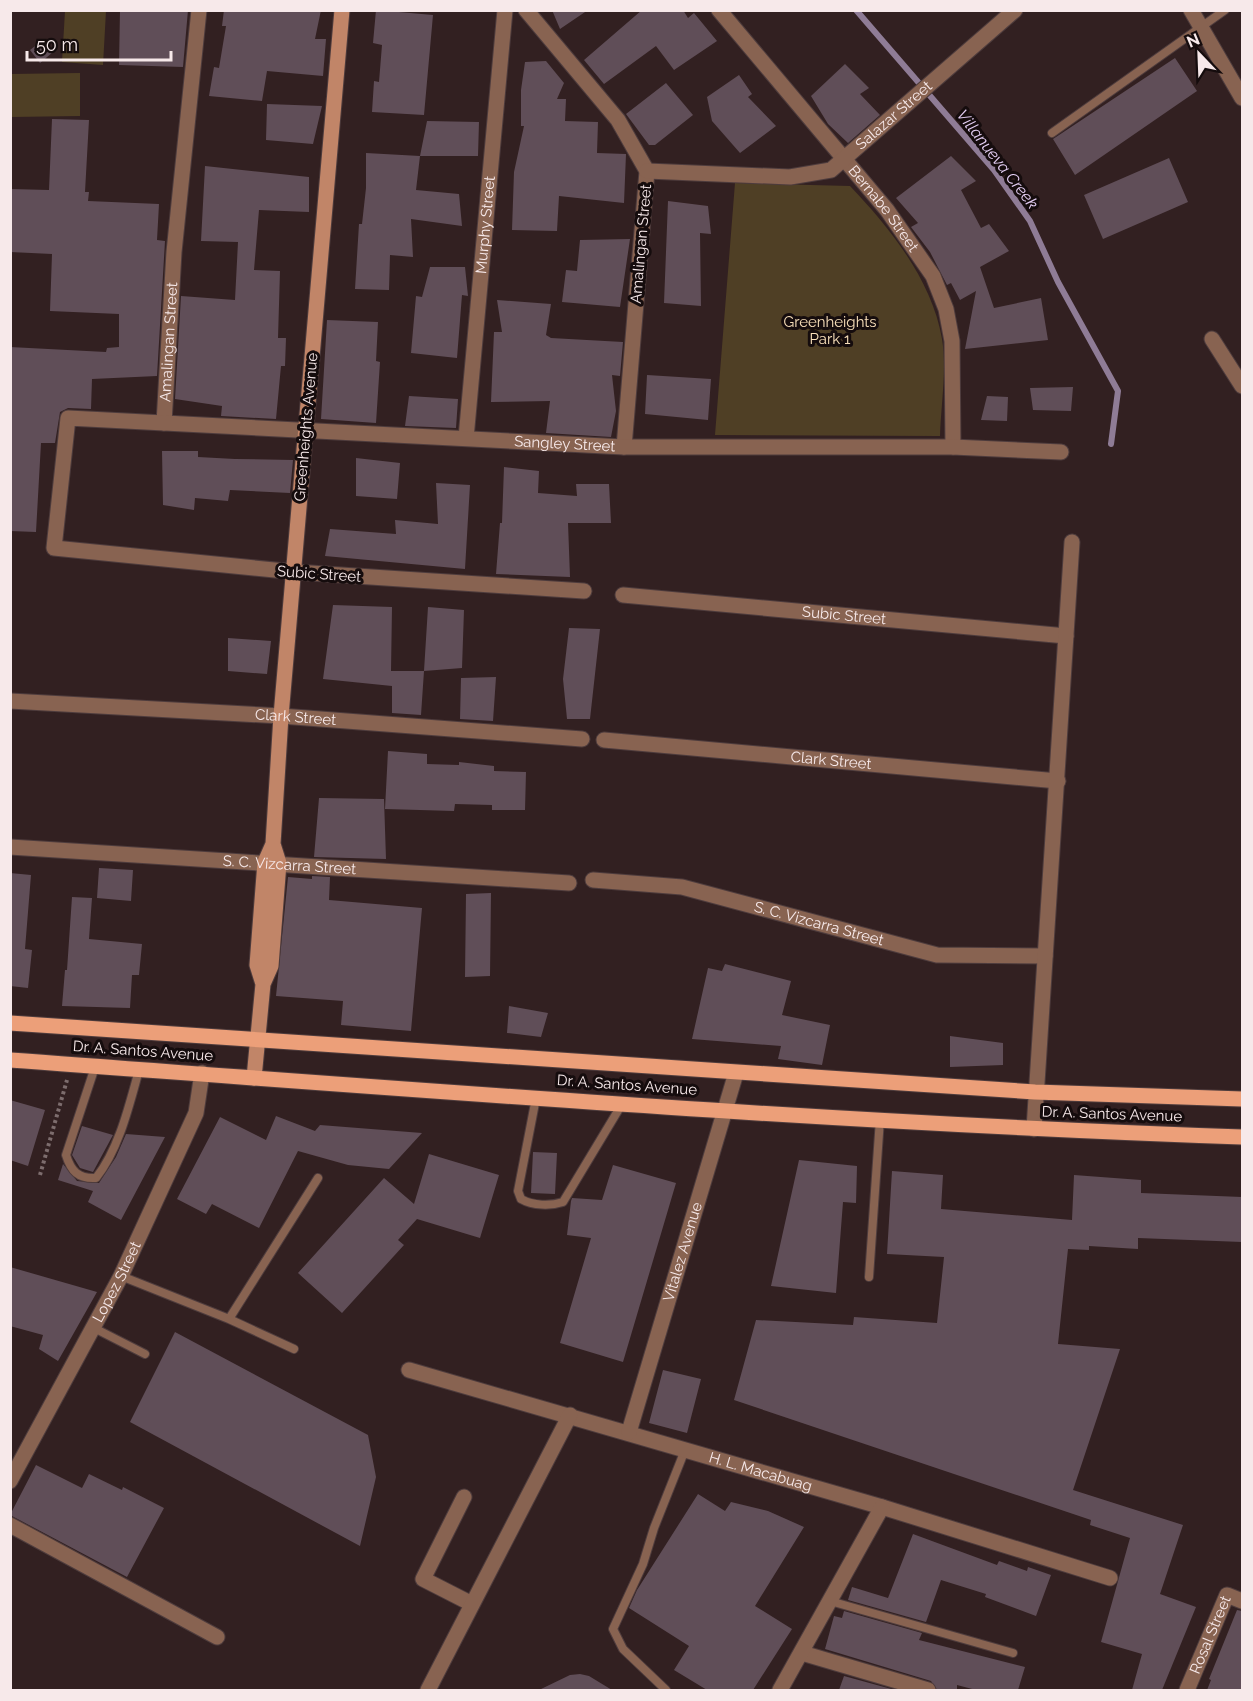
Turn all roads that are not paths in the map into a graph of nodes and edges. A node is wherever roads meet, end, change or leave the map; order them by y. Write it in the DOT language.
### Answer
graph roads {
  1 [pos="199,10"];
  2 [pos="342,10"];
  3 [pos="506,10"];
  4 [pos="526,10"];
  5 [pos="719,10"];
  6 [pos="1015,10"];
  7 [pos="1191,10"];
  8 [pos="1225,10"];
  9 [pos="1201,28"];
  10 [pos="1242,98"];
  11 [pos="1052,132"];
  12 [pos="844,160"];
  13 [pos="647,171"];
  14 [pos="1212,339"];
  15 [pos="1242,386"];
  16 [pos="164,423"];
  17 [pos="306,431"];
  18 [pos="466,438"];
  19 [pos="624,447"];
  20 [pos="953,447"];
  21 [pos="1061,452"];
  22 [pos="1072,542"];
  23 [pos="54,548"];
  24 [pos="295,572"];
  25 [pos="584,591"];
  26 [pos="623,595"];
  27 [pos="1066,636"];
  28 [pos="10,700"];
  29 [pos="281,716"];
  30 [pos="582,739"];
  31 [pos="603,740"];
  32 [pos="1058,781"];
  33 [pos="10,847"];
  34 [pos="272,863"];
  35 [pos="593,880"];
  36 [pos="569,883"];
  37 [pos="1045,956"];
  38 [pos="10,1023"];
  39 [pos="257,1041"];
  40 [pos="10,1060"];
  41 [pos="95,1067"];
  42 [pos="139,1070"];
  43 [pos="736,1072"];
  44 [pos="202,1073"];
  45 [pos="254,1078"];
  46 [pos="1035,1092"];
  47 [pos="536,1097"];
  48 [pos="1242,1099"];
  49 [pos="622,1103"];
  50 [pos="725,1110"];
  51 [pos="880,1119"];
  52 [pos="1034,1129"];
  53 [pos="1242,1137"];
  54 [pos="318,1178"];
  55 [pos="121,1276"];
  56 [pos="869,1277"];
  57 [pos="229,1319"];
  58 [pos="94,1329"];
  59 [pos="294,1349"];
  60 [pos="145,1354"];
  61 [pos="409,1370"];
  62 [pos="570,1415"];
  63 [pos="629,1432"];
  64 [pos="685,1450"];
  65 [pos="10,1480"];
  66 [pos="464,1497"];
  67 [pos="882,1507"];
  68 [pos="10,1525"];
  69 [pos="1110,1578"];
  70 [pos="830,1601"];
  71 [pos="1242,1601"];
  72 [pos="472,1604"];
  73 [pos="218,1637"];
  74 [pos="802,1653"];
  75 [pos="1013,1653"];
  76 [pos="428,1690"];
  77 [pos="666,1690"];
  78 [pos="780,1690"];
  79 [pos="928,1690"];
  80 [pos="1187,1690"];
  1 -- 16 [label="street, Amalingan Street"];
  2 -- 17 [label="street, Greenheights Avenue"];
  3 -- 18 [label="street, Murphy Street"];
  4 -- 13 [label="street, Amalingan Street"];
  5 -- 12 [label="street, Bernabe Street"];
  6 -- 12 [label="street, Salazar Street"];
  7 -- 9 [label="street"];
  8 -- 9 [label="lane"];
  9 -- 10 [label="street"];
  9 -- 11 [label="lane"];
  12 -- 13 [label="street, Salazar Street"];
  12 -- 20 [label="street, Bernabe Street"];
  13 -- 19 [label="street, Amalingan Street"];
  14 -- 15 [label="street"];
  16 -- 17 [label="street, Sangley Street"];
  16 -- 23 [label="street, Sangley Street"];
  17 -- 18 [label="street, Sangley Street"];
  17 -- 24 [label="street, Greenheights Avenue"];
  18 -- 19 [label="street, Sangley Street"];
  19 -- 20 [label="street, Sangley Street"];
  20 -- 21 [label="street, Sangley Street"];
  22 -- 27 [label="street"];
  23 -- 24 [label="street, Subic Street"];
  24 -- 25 [label="street, Subic Street"];
  24 -- 29 [label="street, Greenheights Avenue"];
  26 -- 27 [label="street, Subic Street"];
  27 -- 32 [label="street"];
  28 -- 29 [label="street, Clark Street"];
  29 -- 30 [label="street, Clark Street"];
  29 -- 34 [label="street, Greenheights Avenue"];
  31 -- 32 [label="street, Clark Street"];
  32 -- 37 [label="street"];
  33 -- 34 [label="street, S. C. Vizcarra Street"];
  34 -- 36 [label="street, S. C. Vizcarra Street"];
  34 -- 39 [label="street, Greenheights Avenue"];
  35 -- 37 [label="street, S. C. Vizcarra Street"];
  37 -- 46 [label="street"];
  38 -- 39 [label="main road, Dr. A. Santos Avenue"];
  39 -- 43 [label="main road, Dr. A. Santos Avenue"];
  39 -- 45 [label="street, Greenheights Avenue"];
  40 -- 41 [label="main road, Dr. A. Santos Avenue"];
  41 -- 42 [label="main road, Dr. A. Santos Avenue"];
  41 -- 42 [label="lane"];
  42 -- 44 [label="main road, Dr. A. Santos Avenue"];
  43 -- 46 [label="main road, Dr. A. Santos Avenue"];
  43 -- 50 [label="street, Vitalez Avenue"];
  44 -- 45 [label="main road, Dr. A. Santos Avenue"];
  44 -- 55 [label="street, Lopez Street"];
  45 -- 47 [label="main road, Dr. A. Santos Avenue"];
  46 -- 48 [label="main road, Dr. A. Santos Avenue"];
  46 -- 52 [label="street"];
  47 -- 49 [label="main road, Dr. A. Santos Avenue"];
  47 -- 49 [label="lane"];
  49 -- 50 [label="main road, Dr. A. Santos Avenue"];
  50 -- 51 [label="main road, Dr. A. Santos Avenue"];
  50 -- 63 [label="street, Vitalez Avenue"];
  51 -- 52 [label="main road, Dr. A. Santos Avenue"];
  51 -- 56 [label="lane"];
  52 -- 53 [label="main road, Dr. A. Santos Avenue"];
  54 -- 57 [label="lane"];
  55 -- 57 [label="lane"];
  55 -- 58 [label="street, Lopez Street"];
  57 -- 59 [label="lane"];
  58 -- 60 [label="lane"];
  58 -- 65 [label="street, Lopez Street"];
  61 -- 62 [label="street, H. L. Macabuag"];
  62 -- 63 [label="street, H. L. Macabuag"];
  62 -- 72 [label="street"];
  63 -- 64 [label="street, H. L. Macabuag"];
  64 -- 67 [label="street, H. L. Macabuag"];
  64 -- 77 [label="lane"];
  66 -- 72 [label="street"];
  67 -- 69 [label="street, H. L. Macabuag"];
  67 -- 70 [label="street"];
  68 -- 73 [label="street"];
  70 -- 74 [label="street"];
  70 -- 75 [label="lane"];
  71 -- 80 [label="street, Rosal Street"];
  72 -- 76 [label="street"];
  74 -- 78 [label="street"];
  74 -- 79 [label="street"];
}
